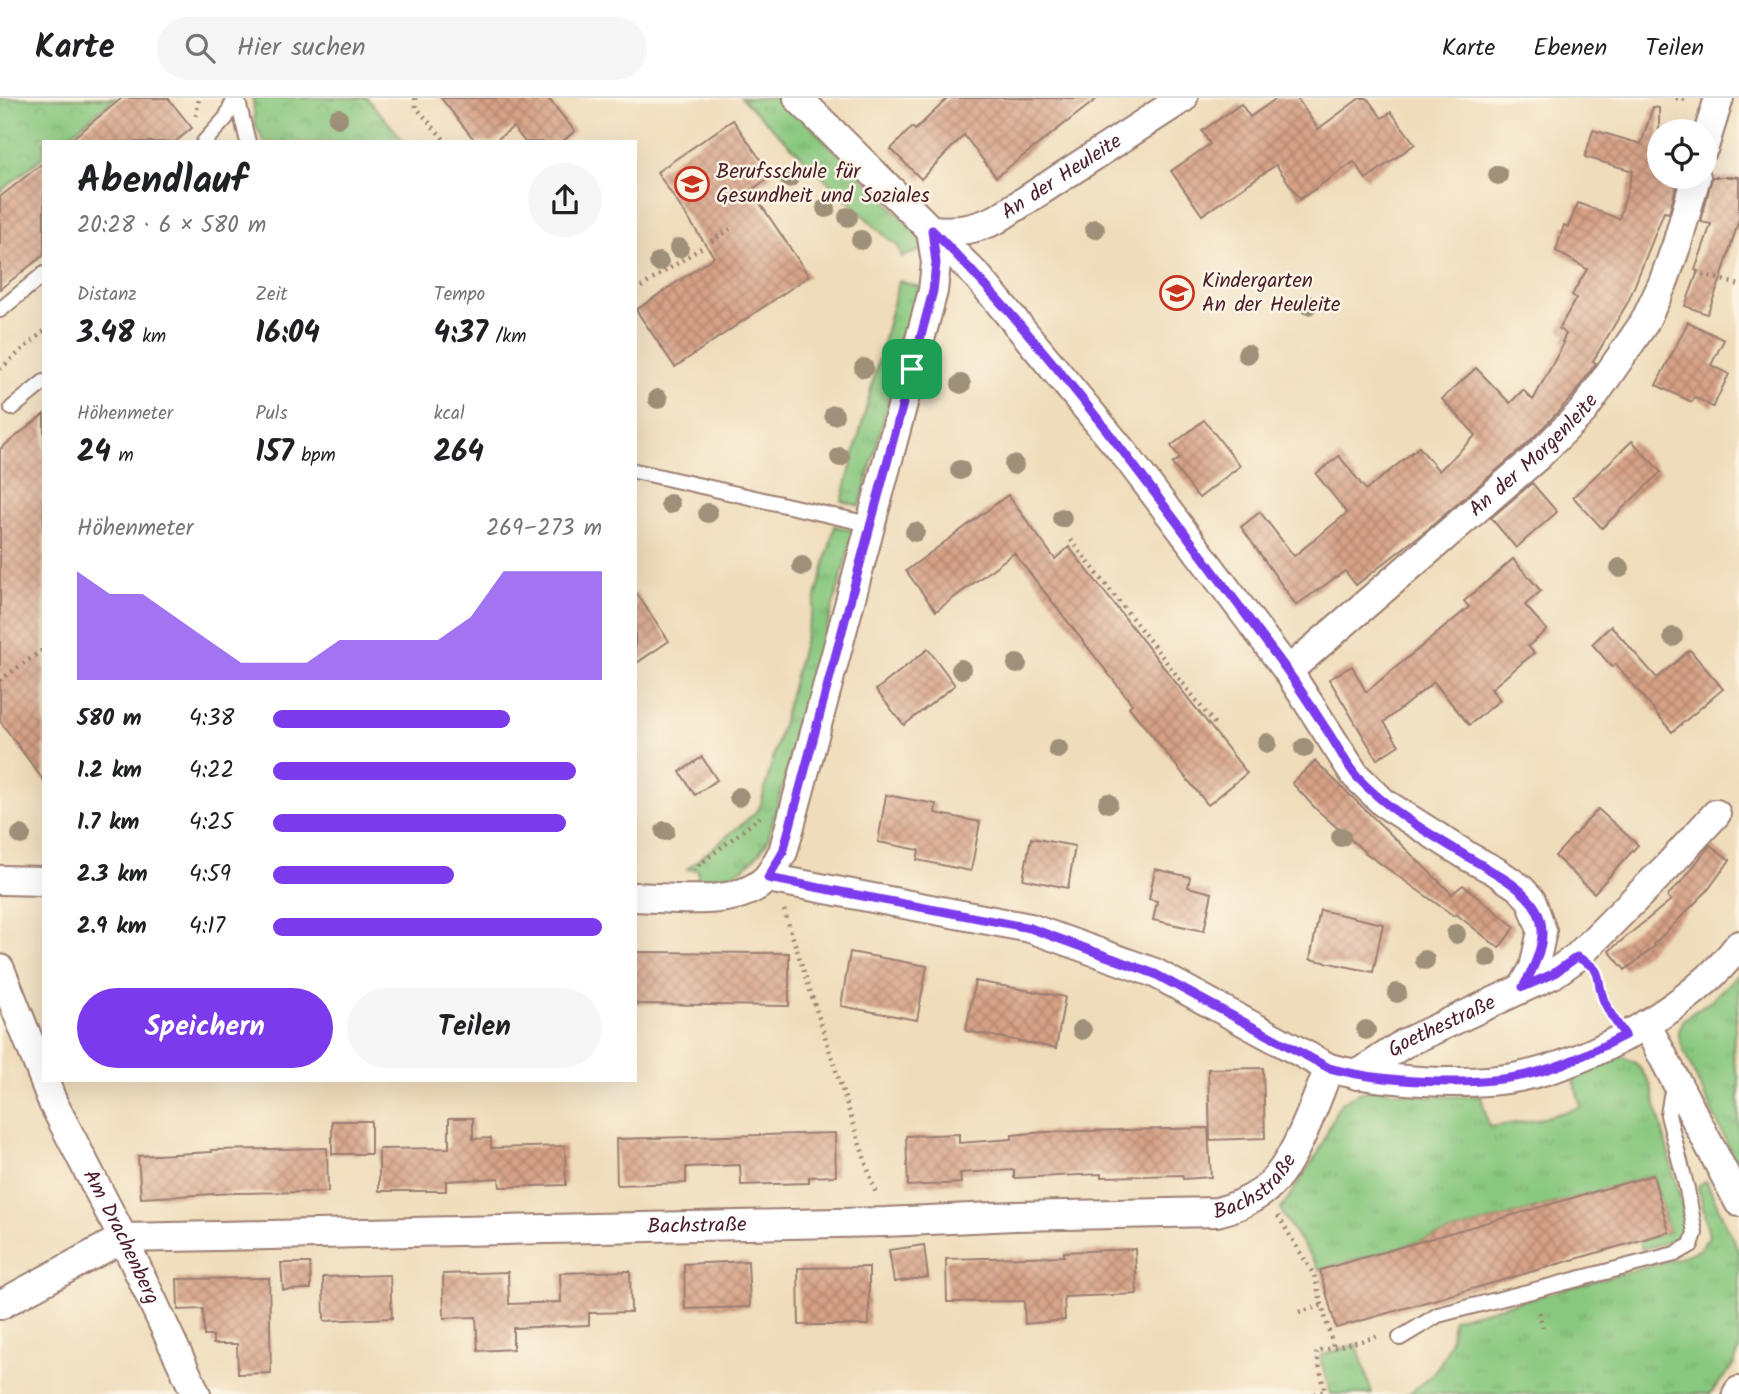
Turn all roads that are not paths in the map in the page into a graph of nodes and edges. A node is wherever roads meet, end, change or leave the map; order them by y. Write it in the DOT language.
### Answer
graph roads {
  1 [pos="236,98"];
  2 [pos="798,98"];
  3 [pos="1183,98"];
  4 [pos="1719,98"];
  5 [pos="1713,119"];
  6 [pos="206,140"];
  7 [pos="247,140"];
  8 [pos="1692,189"];
  9 [pos="932,230"];
  10 [pos="42,276"];
  11 [pos="0,310"];
  12 [pos="42,384"];
  13 [pos="5,414"];
  14 [pos="637,471"];
  15 [pos="869,524"];
  16 [pos="1287,671"];
  17 [pos="1716,814"];
  18 [pos="768,878"];
  19 [pos="0,880"];
  20 [pos="42,881"];
  21 [pos="637,897"];
  22 [pos="1739,945"];
  23 [pos="0,969"];
  24 [pos="1523,987"];
  25 [pos="1635,1030"];
  26 [pos="1329,1068"];
  27 [pos="42,1074"];
  28 [pos="1357,1075"];
  29 [pos="45,1082"];
  30 [pos="1680,1087"];
  31 [pos="1739,1202"];
  32 [pos="123,1238"];
  33 [pos="0,1305"];
  34 [pos="1400,1338"];
  35 [pos="195,1394"];
  1 -- 6 [label="lane"];
  1 -- 7 [label="lane"];
  2 -- 9 [label="street"];
  3 -- 9 [label="street, An der Heuleite"];
  4 -- 5 [label="street"];
  8 -- 16 [label="street, An der Morgenleite"];
  9 -- 15 [label="street"];
  9 -- 16 [label="street"];
  10 -- 11 [label="lane"];
  12 -- 13 [label="lane"];
  14 -- 15 [label="lane"];
  15 -- 18 [label="street"];
  16 -- 24 [label="street"];
  17 -- 24 [label="street, Goethestraße"];
  18 -- 21 [label="street"];
  18 -- 26 [label="street, Goethestraße"];
  19 -- 20 [label="street"];
  22 -- 25 [label="street, Goethestraße"];
  23 -- 27 [label="street, Am Drachenberg"];
  24 -- 28 [label="street, Goethestraße"];
  25 -- 28 [label="street, Goethestraße"];
  25 -- 30 [label="street"];
  26 -- 28 [label="street, Goethestraße"];
  26 -- 32 [label="street, Bachstraße"];
  29 -- 32 [label="street, Am Drachenberg"];
  30 -- 31 [label="street"];
  30 -- 34 [label="lane"];
  32 -- 33 [label="street, Bachstraße"];
  32 -- 35 [label="street, Am Drachenberg"];
}
